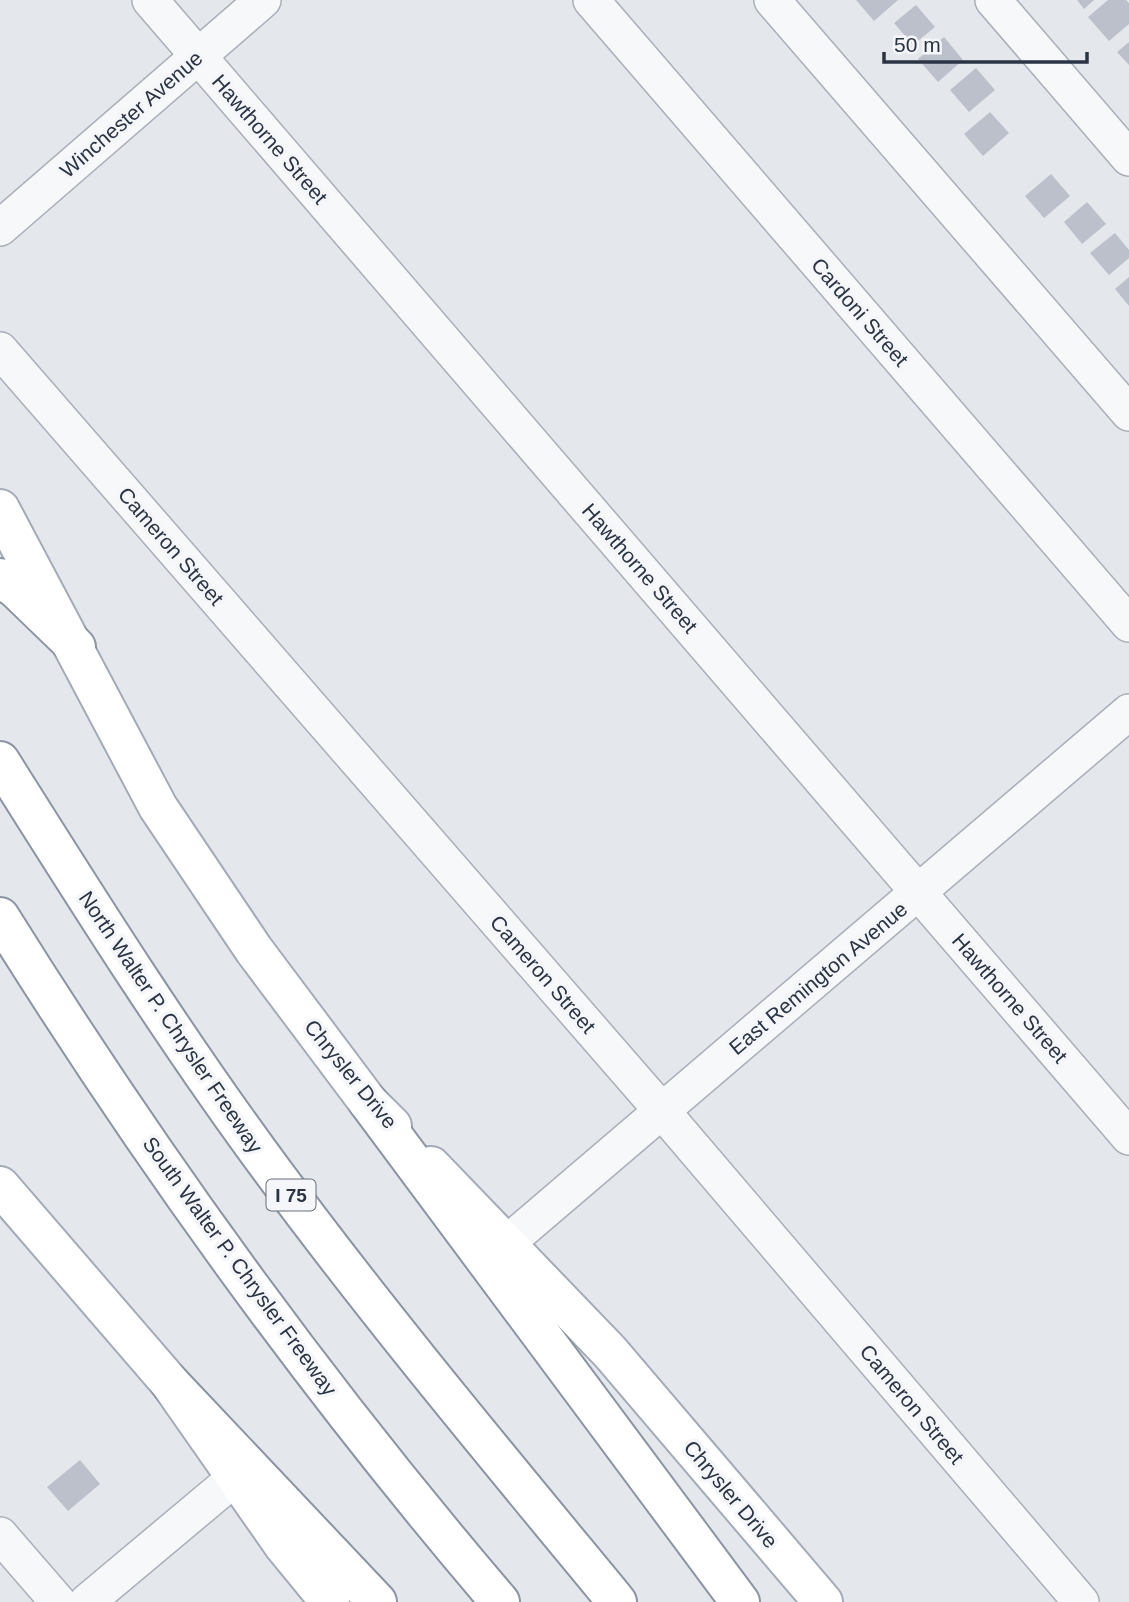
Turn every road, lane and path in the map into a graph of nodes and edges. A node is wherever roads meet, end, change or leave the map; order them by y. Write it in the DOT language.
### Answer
graph roads {
  1 [pos="150,0"];
  2 [pos="263,0"];
  3 [pos="591,0"];
  4 [pos="772,0"];
  5 [pos="993,0"];
  6 [pos="198,56"];
  7 [pos="1129,158"];
  8 [pos="0,228"];
  9 [pos="0,350"];
  10 [pos="1129,413"];
  11 [pos="0,509"];
  12 [pos="0,578"];
  13 [pos="1129,624"];
  14 [pos="76,647"];
  15 [pos="1129,712"];
  16 [pos="0,761"];
  17 [pos="919,892"];
  18 [pos="0,917"];
  19 [pos="368,1102"];
  20 [pos="662,1111"];
  21 [pos="1129,1137"];
  22 [pos="0,1186"];
  23 [pos="507,1243"];
  24 [pos="170,1382"];
  25 [pos="235,1478"];
  26 [pos="0,1535"];
  27 [pos="58,1602"];
  28 [pos="87,1602"];
  29 [pos="330,1602"];
  30 [pos="377,1602"];
  31 [pos="500,1602"];
  32 [pos="618,1602"];
  33 [pos="740,1602"];
  34 [pos="823,1602"];
  35 [pos="1081,1602"];
  1 -- 6 [label="street, Hawthorne Street"];
  2 -- 6 [label="street, Winchester Avenue"];
  3 -- 13 [label="street, Cardoni Street"];
  4 -- 10 [label="street"];
  5 -- 7 [label="street"];
  6 -- 8 [label="street, Winchester Avenue"];
  6 -- 17 [label="street, Hawthorne Street"];
  9 -- 20 [label="street, Cameron Street"];
  11 -- 14 [label="main road, Chrysler Drive"];
  12 -- 14 [label="main road"];
  14 -- 19 [label="main road, Chrysler Drive"];
  15 -- 17 [label="street, East Remington Avenue"];
  16 -- 32 [label="main road, North Walter P. Chrysler Freeway / I 75"];
  17 -- 20 [label="street, East Remington Avenue"];
  17 -- 21 [label="street, Hawthorne Street"];
  18 -- 31 [label="main road, South Walter P. Chrysler Freeway"];
  19 -- 23 [label="main road, Chrysler Drive"];
  19 -- 33 [label="main road"];
  20 -- 23 [label="street, East Remington Avenue"];
  20 -- 35 [label="street, Cameron Street"];
  22 -- 24 [label="main road"];
  23 -- 34 [label="main road, Chrysler Drive"];
  24 -- 25 [label="main road"];
  24 -- 30 [label="main road"];
  25 -- 28 [label="street"];
  25 -- 29 [label="main road"];
  26 -- 27 [label="street"];
}
